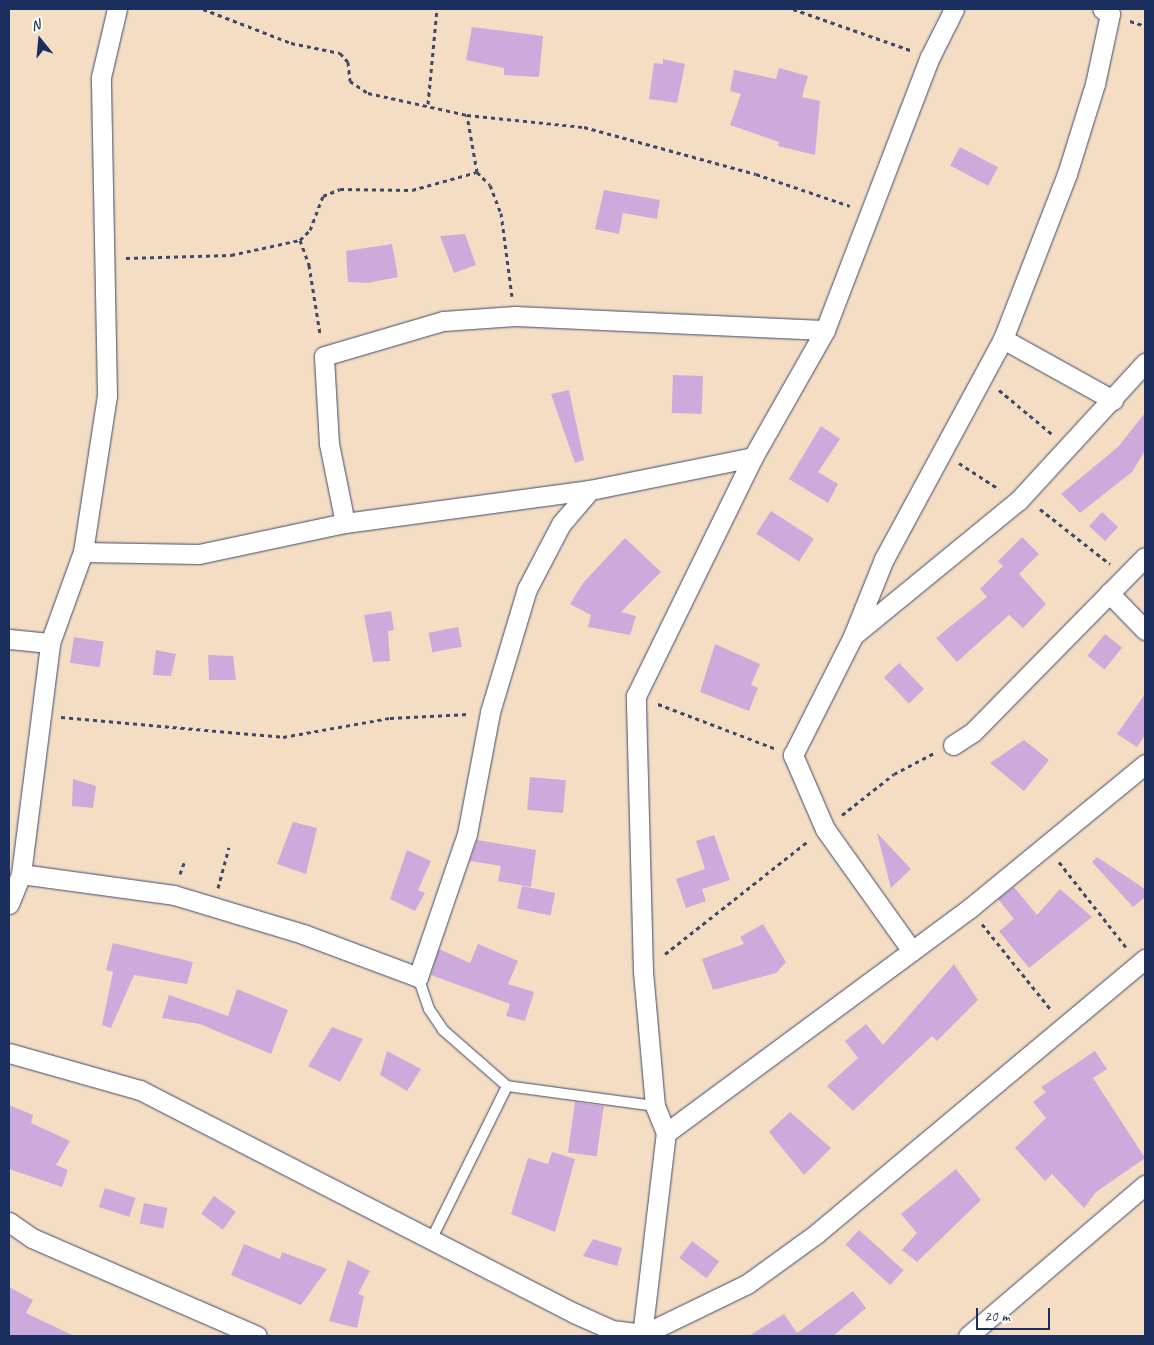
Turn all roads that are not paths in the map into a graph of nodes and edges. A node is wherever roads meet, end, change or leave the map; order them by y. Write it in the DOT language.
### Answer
graph roads {
  1 [pos="117,9"];
  2 [pos="954,9"];
  3 [pos="1102,9"];
  4 [pos="825,330"];
  5 [pos="1003,339"];
  6 [pos="1145,363"];
  7 [pos="1113,400"];
  8 [pos="753,457"];
  9 [pos="590,490"];
  10 [pos="345,523"];
  11 [pos="83,552"];
  12 [pos="1145,557"];
  13 [pos="1109,593"];
  14 [pos="1145,630"];
  15 [pos="853,636"];
  16 [pos="9,639"];
  17 [pos="50,643"];
  18 [pos="953,745"];
  19 [pos="1145,764"];
  20 [pos="20,874"];
  21 [pos="9,904"];
  22 [pos="912,951"];
  23 [pos="1143,962"];
  24 [pos="418,977"];
  25 [pos="9,1053"];
  26 [pos="507,1086"];
  27 [pos="655,1106"];
  28 [pos="666,1133"];
  29 [pos="1145,1185"];
  30 [pos="9,1222"];
  31 [pos="432,1238"];
  32 [pos="643,1335"];
  33 [pos="257,1336"];
  34 [pos="968,1336"];
  1 -- 11 [label="street"];
  2 -- 4 [label="street"];
  3 -- 5 [label="street"];
  4 -- 8 [label="street"];
  4 -- 10 [label="street"];
  5 -- 7 [label="street"];
  5 -- 15 [label="street"];
  6 -- 7 [label="street"];
  7 -- 15 [label="street"];
  8 -- 9 [label="street"];
  8 -- 27 [label="street"];
  9 -- 10 [label="street"];
  9 -- 24 [label="street"];
  10 -- 11 [label="street"];
  11 -- 17 [label="street"];
  12 -- 13 [label="street"];
  13 -- 14 [label="street"];
  13 -- 18 [label="street"];
  15 -- 22 [label="street"];
  16 -- 17 [label="street"];
  17 -- 20 [label="street"];
  19 -- 22 [label="street"];
  20 -- 21 [label="street"];
  20 -- 24 [label="street"];
  22 -- 28 [label="street"];
  23 -- 32 [label="street"];
  24 -- 26 [label="lane"];
  25 -- 31 [label="street"];
  26 -- 27 [label="lane"];
  26 -- 31 [label="lane"];
  27 -- 28 [label="street"];
  28 -- 32 [label="street"];
  29 -- 34 [label="street"];
  30 -- 33 [label="street"];
  31 -- 32 [label="street"];
}
